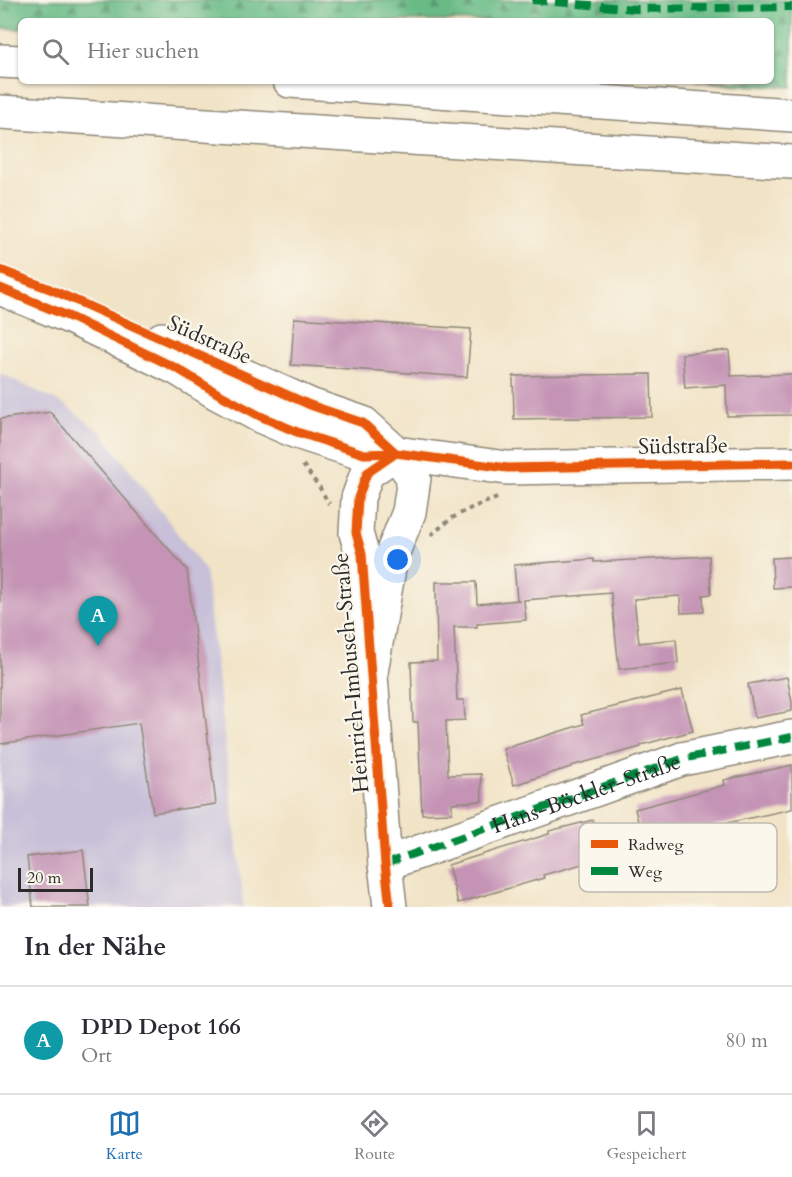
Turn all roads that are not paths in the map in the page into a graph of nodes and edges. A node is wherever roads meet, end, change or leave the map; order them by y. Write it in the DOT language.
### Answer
graph roads {
  1 [pos="0,61"];
  2 [pos="18,62"];
  3 [pos="334,84"];
  4 [pos="0,112"];
  5 [pos="792,115"];
  6 [pos="792,162"];
  7 [pos="0,270"];
  8 [pos="0,288"];
  9 [pos="396,453"];
  10 [pos="792,463"];
  11 [pos="371,672"];
  12 [pos="792,737"];
  13 [pos="385,864"];
  14 [pos="390,907"];
  1 -- 2 [label="main road"];
  3 -- 5 [label="main road"];
  4 -- 6 [label="main road"];
  7 -- 9 [label="main road, Südstraße"];
  8 -- 9 [label="main road, Südstraße"];
  9 -- 10 [label="main road, Südstraße"];
  9 -- 11 [label="main road, Heinrich-Imbusch-Straße"];
  9 -- 11 [label="main road, Heinrich-Imbusch-Straße"];
  11 -- 13 [label="main road, Heinrich-Imbusch-Straße"];
  12 -- 13 [label="main road, Hans-Böckler-Straße"];
  13 -- 14 [label="main road, Heinrich-Imbusch-Straße"];
}
